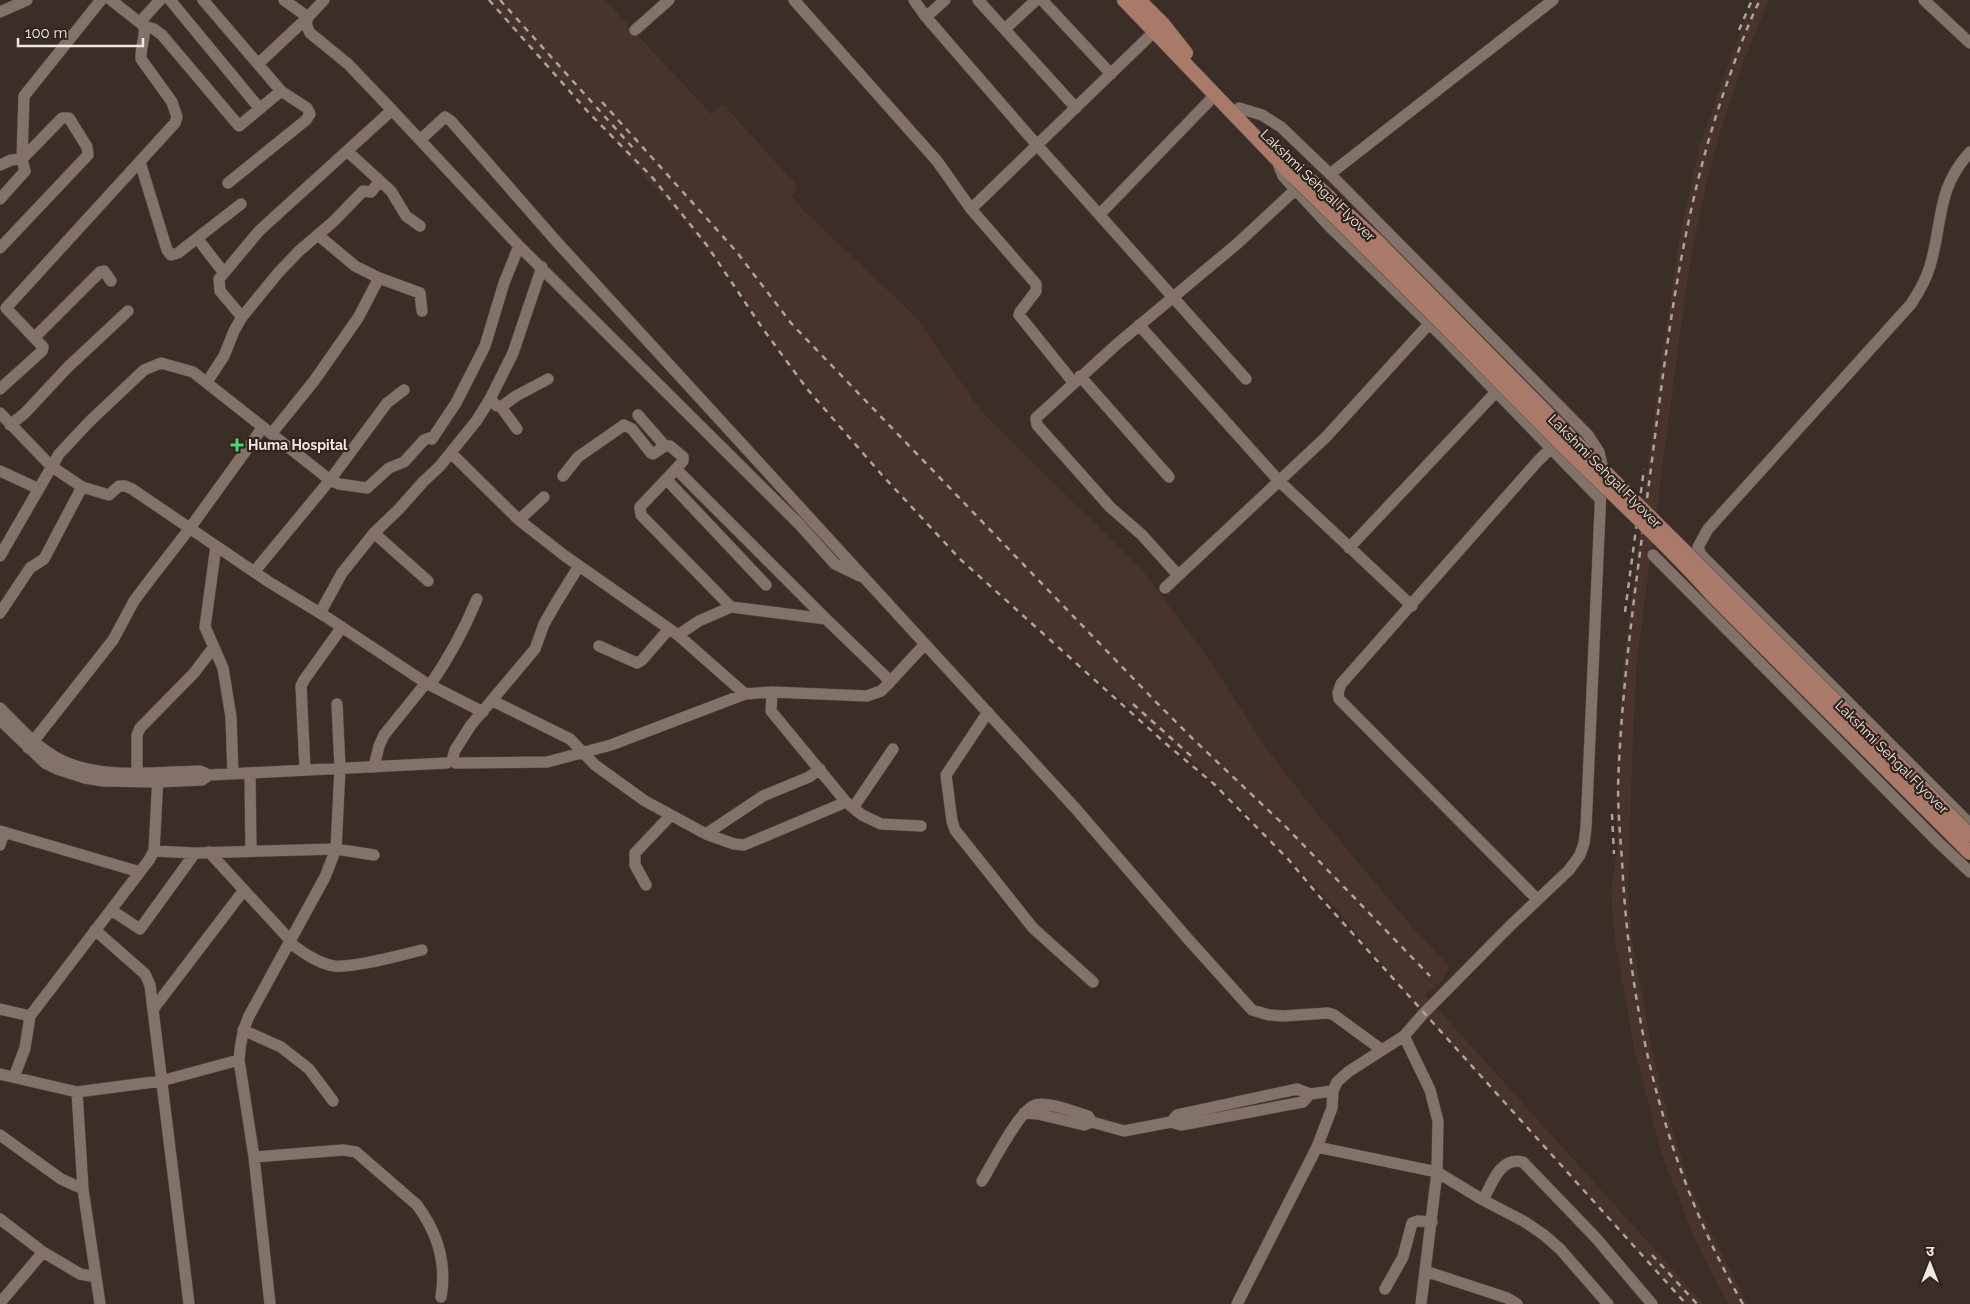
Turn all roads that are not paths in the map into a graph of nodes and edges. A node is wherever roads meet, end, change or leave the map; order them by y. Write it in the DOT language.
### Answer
graph roads {
  1 [pos="27,0"];
  2 [pos="101,0"];
  3 [pos="111,0"];
  4 [pos="160,0"];
  5 [pos="170,0"];
  6 [pos="203,0"];
  7 [pos="284,0"];
  8 [pos="324,0"];
  9 [pos="669,0"];
  10 [pos="794,0"];
  11 [pos="914,0"];
  12 [pos="945,0"];
  13 [pos="978,0"];
  14 [pos="1036,0"];
  15 [pos="1042,0"];
  16 [pos="1124,0"];
  17 [pos="1139,0"];
  18 [pos="1552,0"];
  19 [pos="1924,0"];
  20 [pos="0,12"];
  21 [pos="308,17"];
  22 [pos="926,17"];
  23 [pos="142,24"];
  24 [pos="1159,28"];
  25 [pos="1005,29"];
  26 [pos="635,30"];
  27 [pos="1970,43"];
  28 [pos="258,64"];
  29 [pos="1110,74"];
  30 [pos="281,91"];
  31 [pos="1215,95"];
  32 [pos="260,108"];
  33 [pos="1076,108"];
  34 [pos="1239,108"];
  35 [pos="392,110"];
  36 [pos="420,140"];
  37 [pos="1037,145"];
  38 [pos="347,151"];
  39 [pos="1970,152"];
  40 [pos="22,159"];
  41 [pos="140,162"];
  42 [pos="0,165"];
  43 [pos="1330,174"];
  44 [pos="1297,179"];
  45 [pos="379,182"];
  46 [pos="228,183"];
  47 [pos="0,199"];
  48 [pos="241,204"];
  49 [pos="971,209"];
  50 [pos="1100,214"];
  51 [pos="420,226"];
  52 [pos="318,235"];
  53 [pos="197,238"];
  54 [pos="519,246"];
  55 [pos="0,248"];
  56 [pos="542,267"];
  57 [pos="224,273"];
  58 [pos="378,278"];
  59 [pos="111,281"];
  60 [pos="1174,297"];
  61 [pos="3,306"];
  62 [pos="128,311"];
  63 [pos="422,311"];
  64 [pos="242,317"];
  65 [pos="1429,324"];
  66 [pos="1139,325"];
  67 [pos="35,337"];
  68 [pos="548,379"];
  69 [pos="1076,379"];
  70 [pos="1246,379"];
  71 [pos="207,382"];
  72 [pos="0,389"];
  73 [pos="404,390"];
  74 [pos="1496,392"];
  75 [pos="490,399"];
  76 [pos="501,407"];
  77 [pos="0,413"];
  78 [pos="638,415"];
  79 [pos="10,425"];
  80 [pos="517,429"];
  81 [pos="268,430"];
  82 [pos="665,446"];
  83 [pos="1551,448"];
  84 [pos="451,453"];
  85 [pos="51,466"];
  86 [pos="676,470"];
  87 [pos="0,471"];
  88 [pos="562,476"];
  89 [pos="1169,477"];
  90 [pos="330,480"];
  91 [pos="667,480"];
  92 [pos="1279,481"];
  93 [pos="82,487"];
  94 [pos="39,489"];
  95 [pos="544,497"];
  96 [pos="1600,499"];
  97 [pos="519,520"];
  98 [pos="190,528"];
  99 [pos="374,533"];
  100 [pos="216,546"];
  101 [pos="1349,548"];
  102 [pos="1653,555"];
  103 [pos="0,556"];
  104 [pos="580,566"];
  105 [pos="254,572"];
  106 [pos="1178,575"];
  107 [pos="864,578"];
  108 [pos="428,581"];
  109 [pos="766,585"];
  110 [pos="1165,588"];
  111 [pos="477,599"];
  112 [pos="1412,606"];
  113 [pos="731,607"];
  114 [pos="0,612"];
  115 [pos="320,613"];
  116 [pos="826,619"];
  117 [pos="342,627"];
  118 [pos="674,632"];
  119 [pos="925,644"];
  120 [pos="599,646"];
  121 [pos="213,648"];
  122 [pos="889,683"];
  123 [pos="428,684"];
  124 [pos="772,692"];
  125 [pos="745,694"];
  126 [pos="493,701"];
  127 [pos="337,704"];
  128 [pos="0,708"];
  129 [pos="484,712"];
  130 [pos="988,712"];
  131 [pos="0,720"];
  132 [pos="30,744"];
  133 [pos="894,749"];
  134 [pos="583,752"];
  135 [pos="452,761"];
  136 [pos="374,767"];
  137 [pos="340,768"];
  138 [pos="305,769"];
  139 [pos="820,769"];
  140 [pos="137,772"];
  141 [pos="250,773"];
  142 [pos="233,774"];
  143 [pos="91,775"];
  144 [pos="158,777"];
  145 [pos="850,805"];
  146 [pos="671,815"];
  147 [pos="1970,824"];
  148 [pos="921,826"];
  149 [pos="2,832"];
  150 [pos="706,834"];
  151 [pos="1970,835"];
  152 [pos="0,844"];
  153 [pos="336,849"];
  154 [pos="154,851"];
  155 [pos="251,851"];
  156 [pos="209,852"];
  157 [pos="195,853"];
  158 [pos="1970,853"];
  159 [pos="374,855"];
  160 [pos="140,872"];
  161 [pos="1970,872"];
  162 [pos="646,885"];
  163 [pos="244,890"];
  164 [pos="1537,899"];
  165 [pos="111,910"];
  166 [pos="95,930"];
  167 [pos="290,941"];
  168 [pos="422,950"];
  169 [pos="1093,982"];
  170 [pos="154,1008"];
  171 [pos="0,1010"];
  172 [pos="30,1016"];
  173 [pos="243,1030"];
  174 [pos="1404,1036"];
  175 [pos="1382,1050"];
  176 [pos="239,1060"];
  177 [pos="0,1074"];
  178 [pos="14,1077"];
  179 [pos="161,1081"];
  180 [pos="1333,1090"];
  181 [pos="77,1092"];
  182 [pos="333,1101"];
  183 [pos="0,1135"];
  184 [pos="1317,1147"];
  185 [pos="254,1157"];
  186 [pos="1437,1172"];
  187 [pos="982,1181"];
  188 [pos="83,1189"];
  189 [pos="1483,1200"];
  190 [pos="0,1218"];
  191 [pos="1432,1222"];
  192 [pos="43,1252"];
  193 [pos="1426,1271"];
  194 [pos="96,1277"];
  195 [pos="1385,1289"];
  196 [pos="2,1296"];
  197 [pos="441,1297"];
  198 [pos="100,1304"];
  199 [pos="189,1304"];
  200 [pos="270,1304"];
  201 [pos="1237,1304"];
  202 [pos="1421,1304"];
  203 [pos="1517,1304"];
  204 [pos="1608,1304"];
  205 [pos="1652,1304"];
  1 -- 20 [label="street"];
  2 -- 40 [label="street"];
  3 -- 23 [label="street"];
  4 -- 23 [label="street"];
  5 -- 32 [label="street"];
  6 -- 28 [label="street"];
  7 -- 21 [label="street"];
  8 -- 21 [label="street"];
  9 -- 26 [label="street"];
  10 -- 49 [label="street"];
  11 -- 22 [label="street"];
  12 -- 22 [label="street"];
  13 -- 25 [label="street"];
  14 -- 25 [label="street"];
  15 -- 29 [label="street"];
  16 -- 24 [label="main road"];
  17 -- 24 [label="main road"];
  18 -- 43 [label="street"];
  19 -- 27 [label="street"];
  21 -- 28 [label="street"];
  21 -- 35 [label="street"];
  22 -- 37 [label="street"];
  23 -- 32 [label="street"];
  23 -- 41 [label="street"];
  24 -- 29 [label="street"];
  24 -- 31 [label="main road, Lakshmi Sehgal Flyover"];
  24 -- 34 [label="main road, Lakshmi Sehgal Flyover"];
  25 -- 33 [label="street"];
  28 -- 30 [label="street"];
  29 -- 33 [label="street"];
  30 -- 32 [label="street"];
  30 -- 46 [label="street"];
  31 -- 44 [label="main road, Lakshmi Sehgal Flyover"];
  31 -- 50 [label="street"];
  33 -- 37 [label="street"];
  34 -- 43 [label="street"];
  34 -- 44 [label="main road, Lakshmi Sehgal Flyover"];
  35 -- 36 [label="street"];
  35 -- 38 [label="street"];
  36 -- 54 [label="street"];
  36 -- 107 [label="street"];
  37 -- 49 [label="street"];
  37 -- 50 [label="street"];
  38 -- 45 [label="street"];
  38 -- 57 [label="street"];
  39 -- 147 [label="street"];
  40 -- 42 [label="street"];
  40 -- 47 [label="street"];
  40 -- 55 [label="street"];
  41 -- 53 [label="street"];
  41 -- 61 [label="street"];
  43 -- 96 [label="street"];
  44 -- 60 [label="street"];
  44 -- 65 [label="street"];
  44 -- 151 [label="main road, Lakshmi Sehgal Flyover, bridge"];
  44 -- 158 [label="main road, Lakshmi Sehgal Flyover, bridge"];
  45 -- 51 [label="street"];
  45 -- 52 [label="street"];
  48 -- 53 [label="street"];
  49 -- 69 [label="street"];
  50 -- 60 [label="street"];
  52 -- 58 [label="street"];
  52 -- 64 [label="street"];
  53 -- 57 [label="street"];
  54 -- 56 [label="street"];
  54 -- 90 [label="street"];
  56 -- 75 [label="street"];
  56 -- 107 [label="street"];
  57 -- 64 [label="street"];
  58 -- 63 [label="street"];
  58 -- 81 [label="street"];
  59 -- 67 [label="street"];
  60 -- 66 [label="street"];
  60 -- 70 [label="street"];
  61 -- 67 [label="street"];
  62 -- 79 [label="street"];
  64 -- 71 [label="street"];
  65 -- 74 [label="street"];
  65 -- 92 [label="street"];
  66 -- 69 [label="street"];
  66 -- 92 [label="street"];
  67 -- 72 [label="street"];
  68 -- 76 [label="street"];
  69 -- 89 [label="street"];
  69 -- 106 [label="street"];
  71 -- 81 [label="street"];
  71 -- 85 [label="street"];
  73 -- 90 [label="street"];
  74 -- 83 [label="street"];
  74 -- 101 [label="street"];
  75 -- 76 [label="street"];
  75 -- 84 [label="street"];
  76 -- 80 [label="street"];
  77 -- 79 [label="street"];
  78 -- 82 [label="street"];
  79 -- 85 [label="street"];
  81 -- 90 [label="street"];
  81 -- 98 [label="street"];
  82 -- 86 [label="street"];
  82 -- 88 [label="street"];
  83 -- 96 [label="street"];
  83 -- 112 [label="street"];
  84 -- 97 [label="street"];
  84 -- 99 [label="street"];
  85 -- 93 [label="street"];
  85 -- 94 [label="street"];
  86 -- 91 [label="street"];
  86 -- 116 [label="street"];
  87 -- 94 [label="street"];
  90 -- 105 [label="street"];
  91 -- 109 [label="street"];
  91 -- 113 [label="street"];
  92 -- 101 [label="street"];
  92 -- 106 [label="street"];
  93 -- 98 [label="street"];
  93 -- 114 [label="street"];
  94 -- 103 [label="street"];
  95 -- 97 [label="street"];
  96 -- 164 [label="street"];
  97 -- 104 [label="street"];
  98 -- 100 [label="street"];
  98 -- 132 [label="street"];
  99 -- 108 [label="street"];
  99 -- 115 [label="street"];
  100 -- 105 [label="street"];
  100 -- 121 [label="street"];
  101 -- 112 [label="street"];
  102 -- 161 [label="street"];
  104 -- 118 [label="street"];
  104 -- 126 [label="street"];
  105 -- 115 [label="street"];
  106 -- 110 [label="street"];
  107 -- 119 [label="street"];
  111 -- 123 [label="street"];
  112 -- 164 [label="street"];
  113 -- 116 [label="street"];
  113 -- 118 [label="street"];
  115 -- 117 [label="street"];
  116 -- 122 [label="street"];
  117 -- 123 [label="street"];
  117 -- 138 [label="street"];
  118 -- 120 [label="street"];
  118 -- 125 [label="street"];
  119 -- 122 [label="street"];
  119 -- 130 [label="street"];
  121 -- 140 [label="street"];
  121 -- 142 [label="street"];
  122 -- 124 [label="street"];
  123 -- 129 [label="street"];
  123 -- 136 [label="street"];
  124 -- 125 [label="street"];
  124 -- 139 [label="street"];
  125 -- 134 [label="street"];
  126 -- 129 [label="street"];
  126 -- 134 [label="street"];
  127 -- 137 [label="street"];
  128 -- 132 [label="street"];
  129 -- 135 [label="street"];
  130 -- 169 [label="street"];
  130 -- 175 [label="street"];
  131 -- 132 [label="street"];
  132 -- 143 [label="street"];
  133 -- 145 [label="street"];
  134 -- 135 [label="street"];
  134 -- 146 [label="street"];
  135 -- 136 [label="street"];
  136 -- 137 [label="street"];
  137 -- 138 [label="street"];
  137 -- 153 [label="street"];
  138 -- 141 [label="street"];
  139 -- 145 [label="street"];
  139 -- 150 [label="street"];
  140 -- 143 [label="street"];
  140 -- 144 [label="street"];
  141 -- 142 [label="street"];
  141 -- 155 [label="street"];
  142 -- 144 [label="street"];
  143 -- 144 [label="street"];
  144 -- 154 [label="street"];
  145 -- 148 [label="street"];
  145 -- 150 [label="street"];
  146 -- 150 [label="street"];
  146 -- 162 [label="street"];
  149 -- 152 [label="street"];
  149 -- 160 [label="street"];
  153 -- 155 [label="street"];
  153 -- 159 [label="street"];
  153 -- 167 [label="street"];
  154 -- 157 [label="street"];
  154 -- 160 [label="street"];
  155 -- 156 [label="street"];
  156 -- 157 [label="street"];
  156 -- 163 [label="street"];
  157 -- 165 [label="street"];
  160 -- 165 [label="street"];
  163 -- 167 [label="street"];
  163 -- 170 [label="street"];
  164 -- 174 [label="street"];
  165 -- 166 [label="street"];
  166 -- 170 [label="street"];
  166 -- 172 [label="street"];
  167 -- 168 [label="street"];
  167 -- 173 [label="street"];
  170 -- 179 [label="street"];
  171 -- 172 [label="street"];
  172 -- 178 [label="street"];
  173 -- 176 [label="street"];
  173 -- 182 [label="street"];
  174 -- 175 [label="street"];
  174 -- 186 [label="street"];
  175 -- 180 [label="street"];
  176 -- 179 [label="street"];
  176 -- 185 [label="street"];
  177 -- 178 [label="street"];
  178 -- 181 [label="street"];
  179 -- 181 [label="street"];
  179 -- 199 [label="street"];
  180 -- 184 [label="street"];
  180 -- 187 [label="street"];
  181 -- 188 [label="street"];
  183 -- 188 [label="street"];
  184 -- 186 [label="street"];
  184 -- 201 [label="street"];
  185 -- 197 [label="street"];
  185 -- 200 [label="street"];
  186 -- 189 [label="street"];
  186 -- 191 [label="street"];
  188 -- 194 [label="street"];
  189 -- 204 [label="street"];
  189 -- 205 [label="street"];
  190 -- 192 [label="street"];
  191 -- 193 [label="street"];
  191 -- 195 [label="street"];
  192 -- 194 [label="street"];
  192 -- 196 [label="street"];
  193 -- 202 [label="street"];
  193 -- 203 [label="street"];
  194 -- 198 [label="street"];
}
